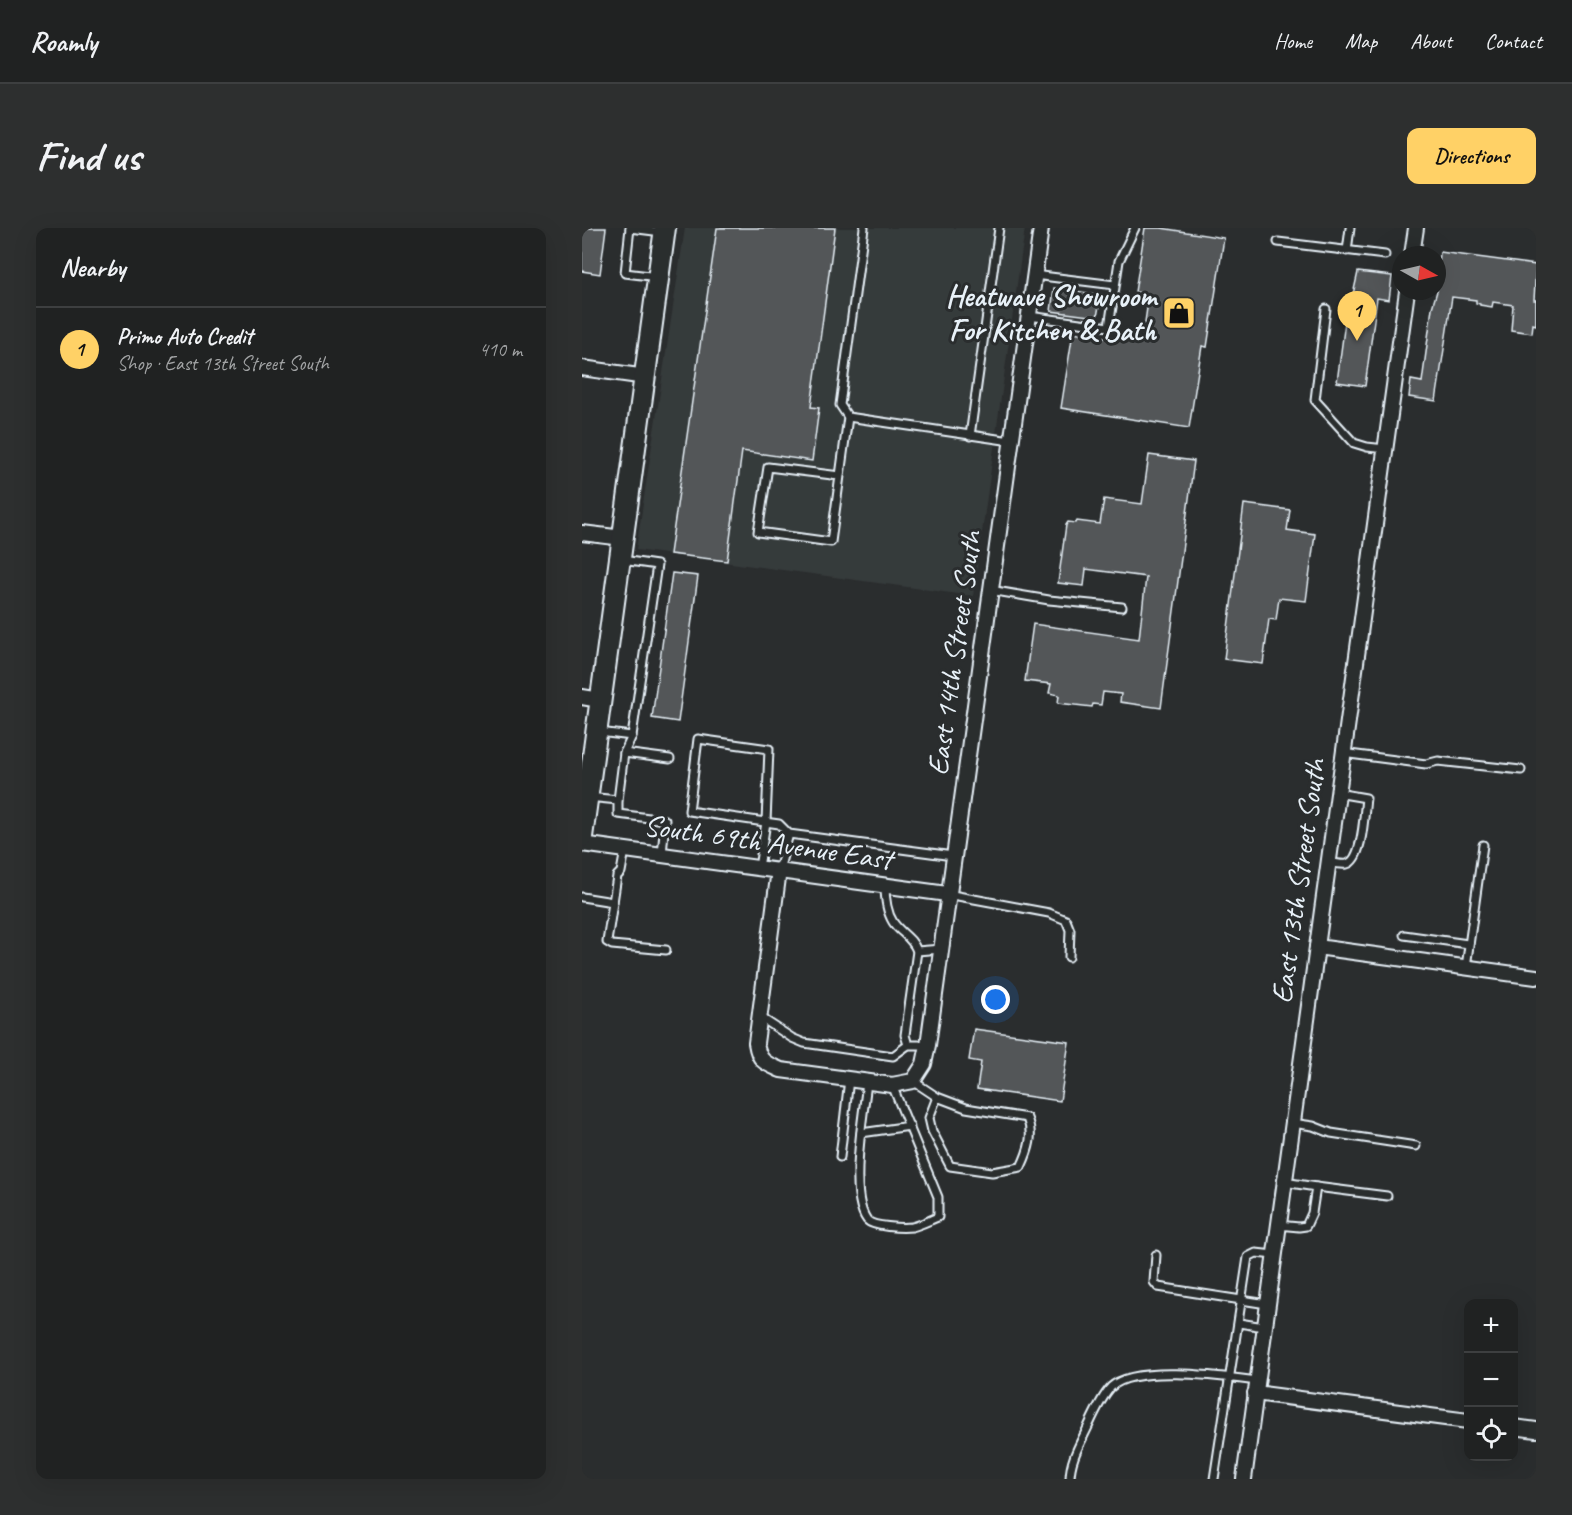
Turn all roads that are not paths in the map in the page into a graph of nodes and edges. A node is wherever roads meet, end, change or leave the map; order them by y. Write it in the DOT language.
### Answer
graph roads {
  1 [pos="630,228"];
  2 [pos="864,228"];
  3 [pos="999,228"];
  4 [pos="1041,228"];
  5 [pos="1136,228"];
  6 [pos="1350,228"];
  7 [pos="1416,228"];
  8 [pos="665,230"];
  9 [pos="1278,242"];
  10 [pos="1413,246"];
  11 [pos="1347,250"];
  12 [pos="1385,255"];
  13 [pos="1034,275"];
  14 [pos="658,277"];
  15 [pos="1115,285"];
  16 [pos="1406,300"];
  17 [pos="1326,309"];
  18 [pos="1029,316"];
  19 [pos="582,368"];
  20 [pos="646,377"];
  21 [pos="849,417"];
  22 [pos="970,436"];
  23 [pos="1011,441"];
  24 [pos="1385,449"];
  25 [pos="840,476"];
  26 [pos="582,533"];
  27 [pos="623,538"];
  28 [pos="620,560"];
  29 [pos="990,590"];
  30 [pos="1122,607"];
  31 [pos="591,699"];
  32 [pos="596,732"];
  33 [pos="632,736"];
  34 [pos="624,753"];
  35 [pos="1342,753"];
  36 [pos="670,759"];
  37 [pos="1521,770"];
  38 [pos="1337,793"];
  39 [pos="587,797"];
  40 [pos="618,800"];
  41 [pos="766,822"];
  42 [pos="789,834"];
  43 [pos="582,837"];
  44 [pos="582,844"];
  45 [pos="1483,844"];
  46 [pos="625,850"];
  47 [pos="662,856"];
  48 [pos="953,856"];
  49 [pos="1328,862"];
  50 [pos="759,868"];
  51 [pos="779,870"];
  52 [pos="885,885"];
  53 [pos="947,894"];
  54 [pos="582,897"];
  55 [pos="613,902"];
  56 [pos="1404,935"];
  57 [pos="1468,944"];
  58 [pos="1317,947"];
  59 [pos="941,949"];
  60 [pos="666,950"];
  61 [pos="917,951"];
  62 [pos="1069,957"];
  63 [pos="1466,967"];
  64 [pos="1536,976"];
  65 [pos="760,1017"];
  66 [pos="909,1045"];
  67 [pos="928,1045"];
  68 [pos="849,1079"];
  69 [pos="913,1081"];
  70 [pos="867,1082"];
  71 [pos="892,1085"];
  72 [pos="937,1097"];
  73 [pos="1292,1123"];
  74 [pos="910,1126"];
  75 [pos="861,1133"];
  76 [pos="1416,1146"];
  77 [pos="840,1157"];
  78 [pos="1284,1182"];
  79 [pos="1316,1187"];
  80 [pos="1387,1196"];
  81 [pos="1278,1225"];
  82 [pos="1156,1255"];
  83 [pos="1274,1255"];
  84 [pos="1242,1300"];
  85 [pos="1268,1304"];
  86 [pos="1239,1323"];
  87 [pos="1264,1327"];
  88 [pos="1230,1378"];
  89 [pos="1256,1387"];
  90 [pos="1464,1420"];
  91 [pos="1518,1428"];
  92 [pos="1536,1430"];
  93 [pos="1070,1479"];
  94 [pos="1214,1479"];
  95 [pos="1244,1479"];
  1 -- 8 [label="lane"];
  1 -- 14 [label="lane"];
  2 -- 21 [label="lane"];
  3 -- 22 [label="lane"];
  4 -- 13 [label="street, East 14th Street South"];
  5 -- 15 [label="lane"];
  6 -- 11 [label="lane"];
  7 -- 10 [label="street"];
  8 -- 14 [label="main road"];
  9 -- 11 [label="lane"];
  11 -- 12 [label="lane"];
  13 -- 15 [label="lane"];
  13 -- 18 [label="street, East 14th Street South"];
  14 -- 20 [label="main road"];
  15 -- 18 [label="lane"];
  16 -- 24 [label="street, East 13th Street South"];
  17 -- 24 [label="lane"];
  18 -- 23 [label="street, East 14th Street South"];
  19 -- 20 [label="street"];
  20 -- 27 [label="main road"];
  21 -- 22 [label="lane"];
  21 -- 25 [label="lane"];
  22 -- 23 [label="lane"];
  23 -- 29 [label="street, East 14th Street South"];
  24 -- 35 [label="street, East 13th Street South"];
  25 -- 25 [label="lane"];
  26 -- 27 [label="street"];
  27 -- 28 [label="main road"];
  28 -- 31 [label="main road"];
  28 -- 33 [label="lane"];
  29 -- 30 [label="lane"];
  29 -- 48 [label="street, East 14th Street South"];
  31 -- 32 [label="main road"];
  32 -- 33 [label="lane"];
  32 -- 39 [label="main road"];
  33 -- 34 [label="lane"];
  34 -- 36 [label="lane"];
  34 -- 40 [label="lane"];
  35 -- 37 [label="lane"];
  35 -- 38 [label="street, East 13th Street South"];
  38 -- 49 [label="street, East 13th Street South"];
  38 -- 49 [label="lane"];
  39 -- 40 [label="lane"];
  39 -- 43 [label="main road"];
  40 -- 47 [label="lane"];
  41 -- 41 [label="lane"];
  41 -- 42 [label="lane"];
  41 -- 50 [label="lane"];
  42 -- 48 [label="lane"];
  42 -- 51 [label="lane"];
  44 -- 46 [label="street, South 69th Avenue East"];
  45 -- 57 [label="lane"];
  46 -- 47 [label="street, South 69th Avenue East"];
  46 -- 55 [label="lane"];
  47 -- 50 [label="street, South 69th Avenue East"];
  48 -- 53 [label="street, East 14th Street South"];
  49 -- 58 [label="street, East 13th Street South"];
  50 -- 51 [label="street, South 69th Avenue East"];
  51 -- 52 [label="street, South 69th Avenue East"];
  51 -- 65 [label="street"];
  52 -- 53 [label="street, South 69th Avenue East"];
  52 -- 61 [label="lane"];
  53 -- 59 [label="street, East 14th Street South"];
  53 -- 62 [label="lane"];
  54 -- 55 [label="lane"];
  55 -- 60 [label="lane"];
  56 -- 57 [label="lane"];
  57 -- 63 [label="lane"];
  58 -- 63 [label="street"];
  58 -- 73 [label="street, East 13th Street South"];
  59 -- 61 [label="lane"];
  59 -- 67 [label="street, East 14th Street South"];
  61 -- 66 [label="lane"];
  63 -- 64 [label="street"];
  65 -- 66 [label="lane"];
  65 -- 68 [label="street"];
  66 -- 67 [label="lane"];
  67 -- 69 [label="street, East 14th Street South"];
  68 -- 70 [label="street"];
  68 -- 77 [label="lane"];
  69 -- 71 [label="street"];
  69 -- 72 [label="lane"];
  70 -- 71 [label="street"];
  70 -- 75 [label="lane"];
  71 -- 74 [label="lane"];
  72 -- 72 [label="lane"];
  73 -- 76 [label="lane"];
  73 -- 78 [label="street, East 13th Street South"];
  74 -- 75 [label="lane"];
  74 -- 75 [label="lane"];
  78 -- 79 [label="lane"];
  78 -- 81 [label="street, East 13th Street South"];
  79 -- 80 [label="lane"];
  79 -- 81 [label="lane"];
  81 -- 83 [label="street, East 13th Street South"];
  82 -- 84 [label="lane"];
  83 -- 84 [label="lane"];
  83 -- 85 [label="street, East 13th Street South"];
  84 -- 85 [label="lane"];
  84 -- 86 [label="lane"];
  85 -- 87 [label="street, East 13th Street South"];
  86 -- 87 [label="lane"];
  86 -- 88 [label="lane"];
  87 -- 89 [label="street, East 13th Street South"];
  88 -- 89 [label="lane"];
  88 -- 93 [label="lane"];
  88 -- 94 [label="lane"];
  89 -- 90 [label="street"];
  89 -- 95 [label="street, East 13th Street South"];
  91 -- 92 [label="street"];
}
